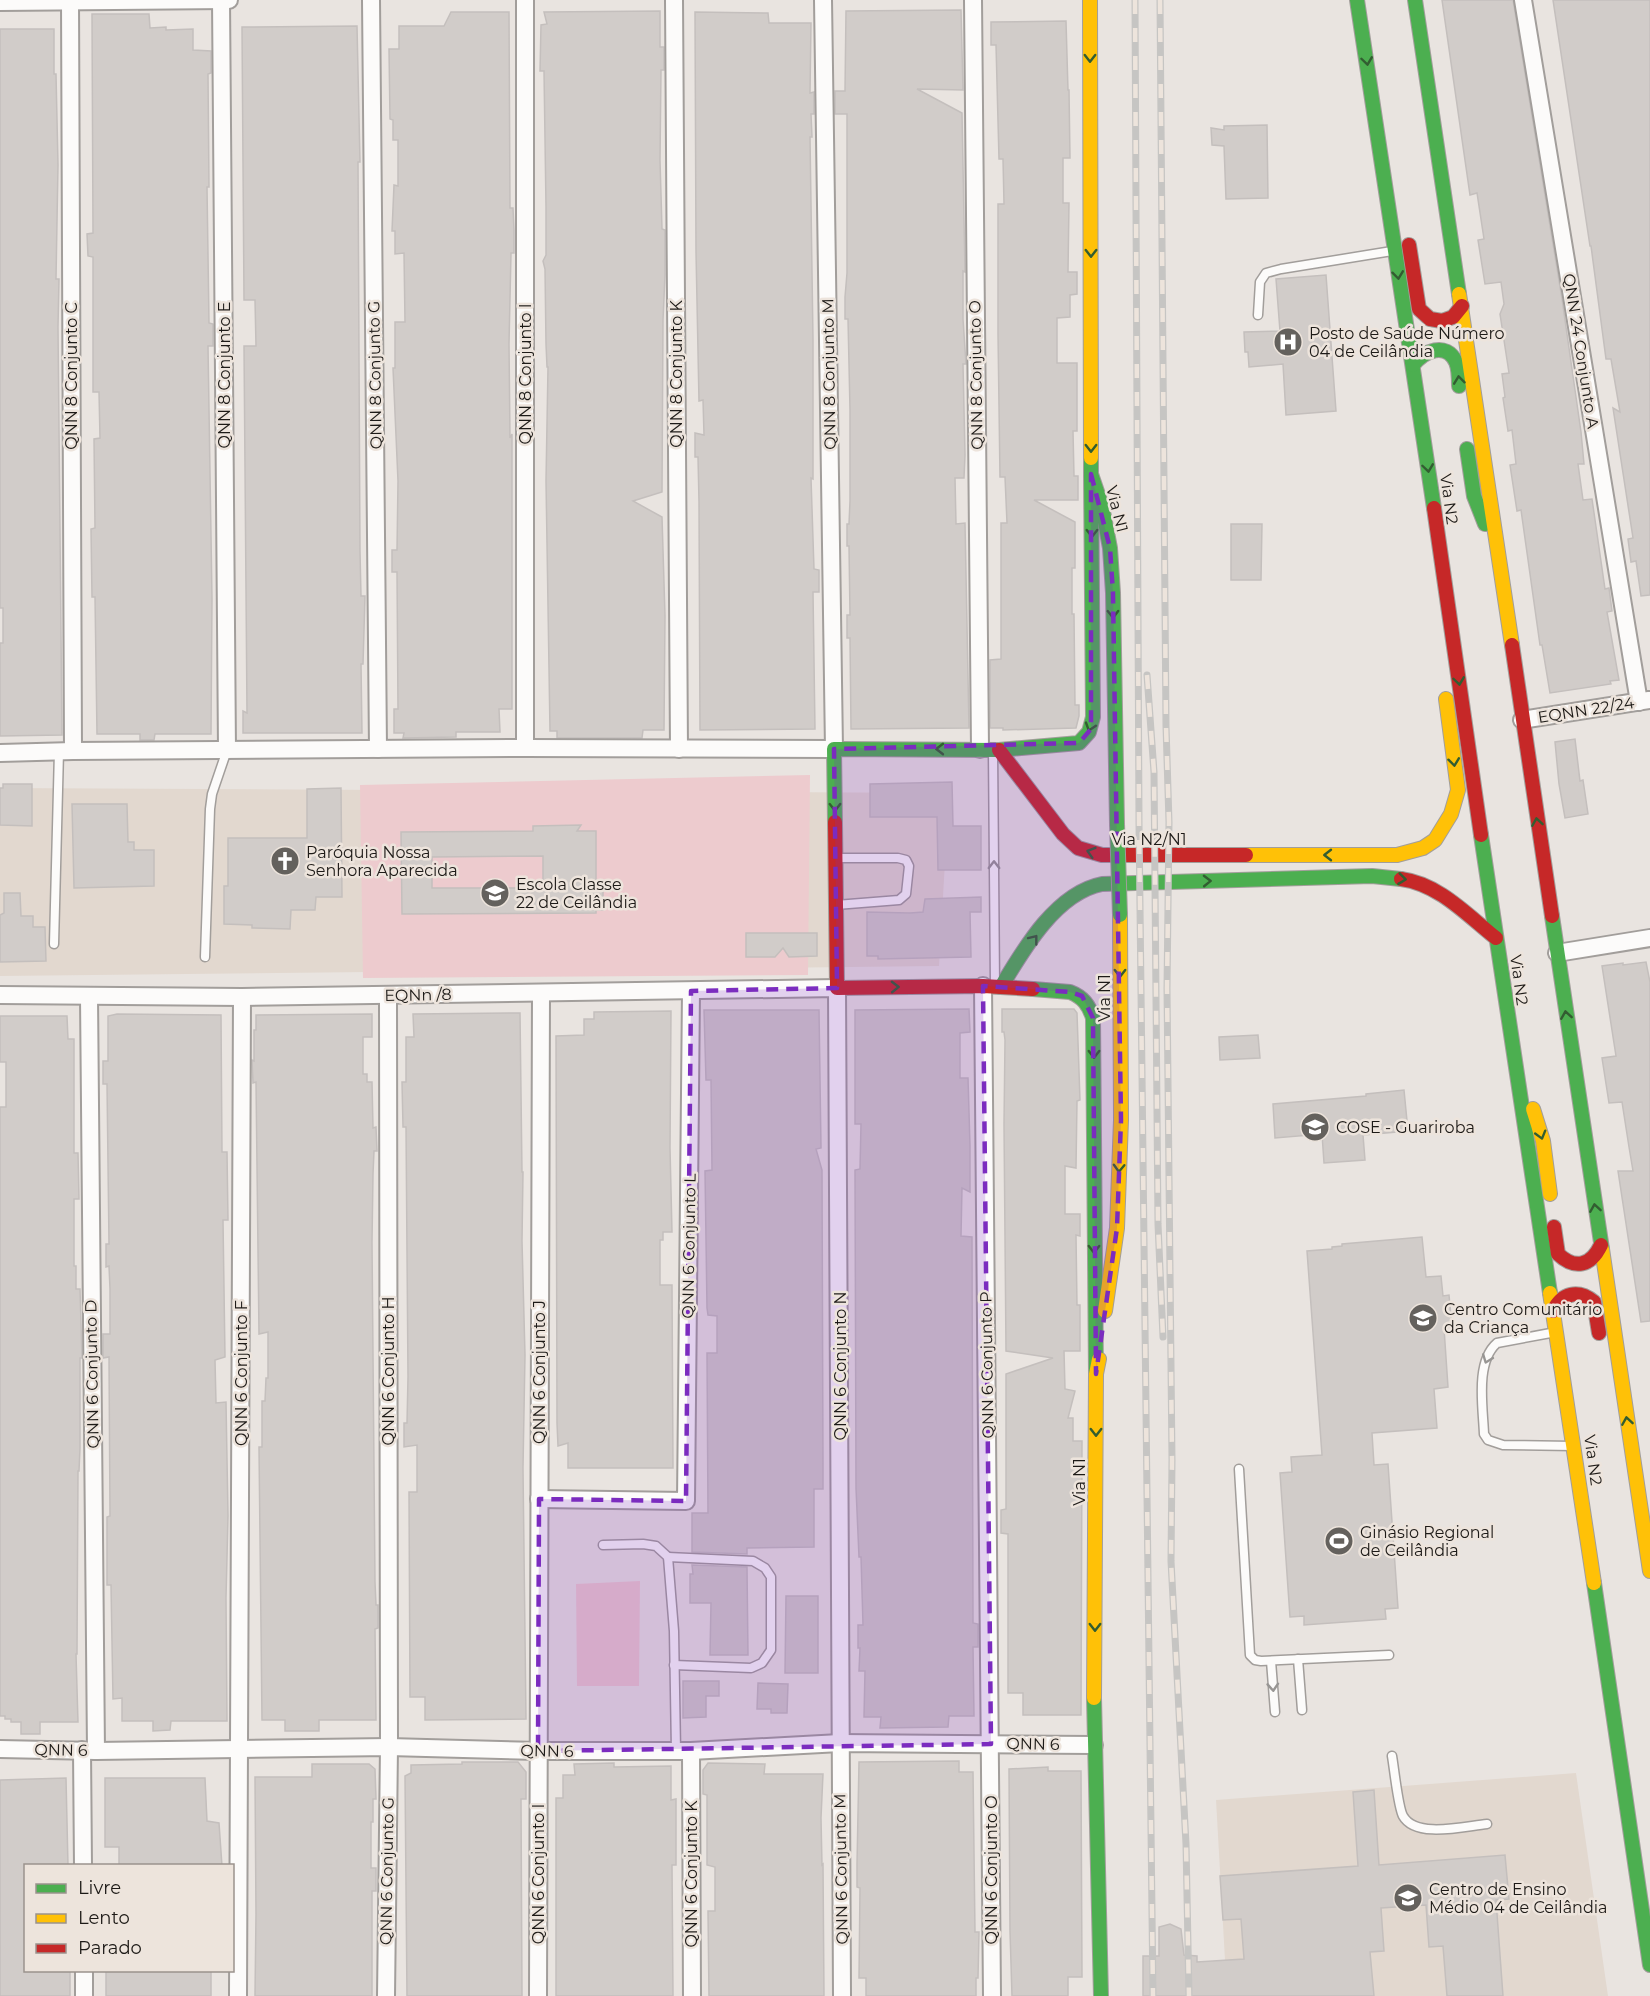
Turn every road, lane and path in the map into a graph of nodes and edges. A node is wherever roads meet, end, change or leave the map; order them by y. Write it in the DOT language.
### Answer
graph roads {
  1 [pos="70,0"];
  2 [pos="221,0"];
  3 [pos="229,0"];
  4 [pos="371,0"];
  5 [pos="525,0"];
  6 [pos="674,0"];
  7 [pos="823,0"];
  8 [pos="973,0"];
  9 [pos="1090,0"];
  10 [pos="1357,0"];
  11 [pos="1415,0"];
  12 [pos="1523,0"];
  13 [pos="0,2"];
  14 [pos="1372,92"];
  15 [pos="1394,159"];
  16 [pos="1407,228"];
  17 [pos="1396,251"];
  18 [pos="1462,306"];
  19 [pos="1258,315"];
  20 [pos="1413,365"];
  21 [pos="1462,407"];
  22 [pos="1466,441"];
  23 [pos="1091,474"];
  24 [pos="1499,559"];
  25 [pos="1450,620"];
  26 [pos="1645,701"];
  27 [pos="1522,720"];
  28 [pos="525,748"];
  29 [pos="378,749"];
  30 [pos="679,749"];
  31 [pos="834,749"];
  32 [pos="990,749"];
  33 [pos="227,750"];
  34 [pos="66,751"];
  35 [pos="0,753"];
  36 [pos="835,858"];
  37 [pos="836,905"];
  38 [pos="1497,938"];
  39 [pos="1650,938"];
  40 [pos="54,944"];
  41 [pos="1557,953"];
  42 [pos="205,957"];
  43 [pos="993,987"];
  44 [pos="837,988"];
  45 [pos="691,991"];
  46 [pos="541,993"];
  47 [pos="0,995"];
  48 [pos="388,995"];
  49 [pos="88,996"];
  50 [pos="242,997"];
  51 [pos="1511,1039"];
  52 [pos="1601,1245"];
  53 [pos="1553,1311"];
  54 [pos="1556,1332"];
  55 [pos="1601,1347"];
  56 [pos="1096,1374"];
  57 [pos="1617,1437"];
  58 [pos="1574,1446"];
  59 [pos="1239,1469"];
  60 [pos="539,1499"];
  61 [pos="1642,1521"];
  62 [pos="603,1545"];
  63 [pos="668,1557"];
  64 [pos="1650,1571"];
  65 [pos="1389,1654"];
  66 [pos="1298,1659"];
  67 [pos="1271,1661"];
  68 [pos="675,1665"];
  69 [pos="1302,1710"];
  70 [pos="1275,1713"];
  71 [pos="840,1743"];
  72 [pos="991,1743"];
  73 [pos="1094,1745"];
  74 [pos="389,1747"];
  75 [pos="0,1749"];
  76 [pos="239,1749"];
  77 [pos="89,1751"];
  78 [pos="538,1751"];
  79 [pos="683,1751"];
  80 [pos="1392,1756"];
  81 [pos="1487,1824"];
  82 [pos="83,1864"];
  83 [pos="1636,1875"];
  84 [pos="1650,1915"];
  85 [pos="1650,1965"];
  86 [pos="84,1972"];
  87 [pos="84,1996"];
  88 [pos="238,1996"];
  89 [pos="386,1996"];
  90 [pos="538,1996"];
  91 [pos="692,1996"];
  92 [pos="842,1996"];
  93 [pos="992,1996"];
  94 [pos="1101,1996"];
  1 -- 2 [label="street"];
  1 -- 13 [label="street"];
  1 -- 34 [label="street, QNN 8 Conjunto C"];
  2 -- 3 [label="street"];
  2 -- 33 [label="street, QNN 8 Conjunto E"];
  4 -- 29 [label="street, QNN 8 Conjunto G"];
  5 -- 28 [label="street, QNN 8 Conjunto I"];
  6 -- 30 [label="street, QNN 8 Conjunto K"];
  7 -- 31 [label="street, QNN 8 Conjunto M"];
  8 -- 32 [label="street, QNN 8 Conjunto O"];
  9 -- 23 [label="main road, Via N1, one-way"];
  10 -- 14 [label="main road, Via N2, one-way"];
  11 -- 18 [label="main road"];
  12 -- 26 [label="street, QNN 24 Conjunto A"];
  14 -- 15 [label="main road"];
  14 -- 17 [label="main road, Via N2"];
  16 -- 18 [label="main road"];
  17 -- 19 [label="lane"];
  17 -- 20 [label="main road, Via N2, one-way"];
  18 -- 24 [label="main road"];
  21 -- 20 [label="main road, one-way"];
  20 -- 25 [label="main road, Via N2, one-way"];
  22 -- 24 [label="main road"];
  23 -- 32 [label="main road, one-way"];
  23 -- 56 [label="main road, Via N1, one-way, bridge"];
  24 -- 27 [label="main road"];
  25 -- 32 [label="main road, Via N2/N1, one-way"];
  25 -- 38 [label="main road, Via N2, one-way"];
  26 -- 27 [label="street, EQNN 22/24"];
  41 -- 27 [label="main road, one-way"];
  28 -- 29 [label="street"];
  28 -- 30 [label="street"];
  29 -- 33 [label="street"];
  30 -- 31 [label="street"];
  32 -- 31 [label="main road, one-way"];
  31 -- 36 [label="main road, one-way"];
  43 -- 32 [label="lane, one-way"];
  33 -- 34 [label="street"];
  33 -- 42 [label="lane"];
  34 -- 35 [label="street"];
  34 -- 40 [label="lane"];
  36 -- 37 [label="main road"];
  36 -- 37 [label="lane"];
  37 -- 44 [label="main road"];
  43 -- 38 [label="main road, one-way"];
  38 -- 51 [label="main road, Via N2"];
  39 -- 41 [label="street"];
  52 -- 41 [label="main road, one-way"];
  44 -- 43 [label="main road, one-way"];
  43 -- 56 [label="main road, one-way"];
  43 -- 72 [label="street, QNN 6 Conjunto P"];
  44 -- 45 [label="street, EQNn /8"];
  44 -- 71 [label="street, QNN 6 Conjunto N"];
  45 -- 46 [label="street, EQNn /8"];
  45 -- 60 [label="street, QNN 6 Conjunto L"];
  46 -- 48 [label="street, EQNn /8"];
  46 -- 60 [label="street, QNN 6 Conjunto J"];
  47 -- 49 [label="street, EQNn /8"];
  48 -- 50 [label="street, EQNn /8"];
  48 -- 74 [label="street, QNN 6 Conjunto H"];
  49 -- 50 [label="street, EQNn /8"];
  49 -- 77 [label="street, QNN 6 Conjunto D"];
  50 -- 76 [label="street, QNN 6 Conjunto F"];
  51 -- 52 [label="main road, one-way"];
  51 -- 53 [label="main road, Via N2"];
  61 -- 52 [label="main road, one-way"];
  53 -- 54 [label="main road, Via N2"];
  53 -- 55 [label="main road"];
  54 -- 58 [label="main road, Via N2"];
  54 -- 58 [label="lane, one-way"];
  56 -- 73 [label="main road, Via N1, one-way"];
  57 -- 61 [label="main road"];
  58 -- 83 [label="main road, Via N2"];
  59 -- 67 [label="lane"];
  60 -- 78 [label="street, QNN 6 Conjunto J"];
  61 -- 64 [label="main road"];
  62 -- 63 [label="lane"];
  63 -- 68 [label="lane"];
  63 -- 68 [label="lane"];
  65 -- 66 [label="lane"];
  66 -- 67 [label="lane"];
  66 -- 69 [label="lane"];
  67 -- 70 [label="lane, one-way"];
  68 -- 79 [label="lane"];
  71 -- 72 [label="street, QNN 6"];
  71 -- 79 [label="street, QNN 6"];
  71 -- 92 [label="street, QNN 6 Conjunto M"];
  72 -- 73 [label="street, QNN 6"];
  72 -- 93 [label="street, QNN 6 Conjunto O"];
  73 -- 94 [label="main road, Via N1"];
  74 -- 76 [label="street, QNN 6"];
  74 -- 78 [label="street, QNN 6"];
  74 -- 89 [label="street, QNN 6 Conjunto G"];
  75 -- 77 [label="street, QNN 6"];
  76 -- 77 [label="street, QNN 6"];
  76 -- 88 [label="street, QNN 6 Conjunto F"];
  77 -- 82 [label="street, QNN 6 Conjunto D"];
  78 -- 79 [label="street, QNN 6"];
  78 -- 90 [label="street, QNN 6 Conjunto I"];
  79 -- 91 [label="street, QNN 6 Conjunto K"];
  80 -- 81 [label="lane"];
  83 -- 84 [label="main road"];
  83 -- 85 [label="main road, Via N2"];
  86 -- 87 [label="street"];
}
